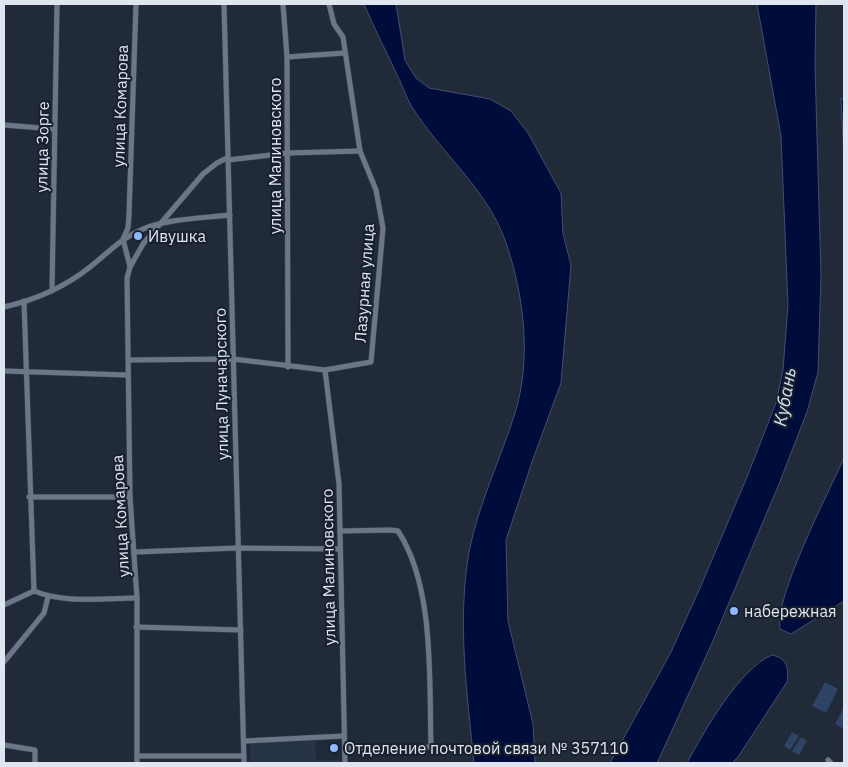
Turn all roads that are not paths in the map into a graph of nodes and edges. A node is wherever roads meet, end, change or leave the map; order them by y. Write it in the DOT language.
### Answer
graph roads {
  1 [pos="57,4"];
  2 [pos="136,4"];
  3 [pos="224,4"];
  4 [pos="283,4"];
  5 [pos="329,4"];
  6 [pos="345,53"];
  7 [pos="287,57"];
  8 [pos="4,125"];
  9 [pos="54,129"];
  10 [pos="360,151"];
  11 [pos="288,153"];
  12 [pos="228,159"];
  13 [pos="230,214"];
  14 [pos="162,225"];
  15 [pos="124,239"];
  16 [pos="130,267"];
  17 [pos="52,292"];
  18 [pos="24,301"];
  19 [pos="4,307"];
  20 [pos="234,359"];
  21 [pos="128,360"];
  22 [pos="288,367"];
  23 [pos="325,370"];
  24 [pos="4,371"];
  25 [pos="26,372"];
  26 [pos="128,375"];
  27 [pos="29,497"];
  28 [pos="130,497"];
  29 [pos="340,531"];
  30 [pos="237,548"];
  31 [pos="340,549"];
  32 [pos="135,552"];
  33 [pos="34,591"];
  34 [pos="48,597"];
  35 [pos="137,598"];
  36 [pos="4,605"];
  37 [pos="136,627"];
  38 [pos="241,630"];
  39 [pos="4,662"];
  40 [pos="344,736"];
  41 [pos="244,741"];
  42 [pos="4,745"];
  43 [pos="345,748"];
  44 [pos="137,756"];
  45 [pos="244,756"];
  46 [pos="35,763"];
  47 [pos="138,763"];
  48 [pos="244,763"];
  49 [pos="345,763"];
  1 -- 9 [label="street, улица Зорге"];
  2 -- 15 [label="street, улица Комарова"];
  3 -- 12 [label="street, улица Луначарского"];
  4 -- 7 [label="street, улица Малиновского"];
  5 -- 6 [label="street, Лазурная улица"];
  6 -- 7 [label="street"];
  6 -- 10 [label="street, Лазурная улица"];
  7 -- 11 [label="street, улица Малиновского"];
  8 -- 9 [label="street"];
  9 -- 17 [label="street, улица Зорге"];
  10 -- 11 [label="street"];
  10 -- 23 [label="street, Лазурная улица"];
  11 -- 12 [label="street"];
  11 -- 22 [label="street, улица Малиновского"];
  12 -- 13 [label="street, улица Луначарского"];
  12 -- 14 [label="street, улица Комарова"];
  13 -- 14 [label="street"];
  13 -- 20 [label="street, улица Луначарского"];
  14 -- 15 [label="street"];
  14 -- 16 [label="street, улица Комарова"];
  15 -- 16 [label="street, улица Комарова"];
  15 -- 17 [label="street"];
  16 -- 21 [label="street, улица Комарова"];
  17 -- 18 [label="street"];
  18 -- 19 [label="street"];
  18 -- 25 [label="street"];
  20 -- 21 [label="street"];
  20 -- 22 [label="street"];
  20 -- 30 [label="street, улица Луначарского"];
  21 -- 26 [label="street, улица Комарова"];
  22 -- 23 [label="street"];
  23 -- 29 [label="street, улица Малиновского"];
  24 -- 25 [label="street"];
  25 -- 26 [label="street"];
  25 -- 27 [label="street"];
  26 -- 28 [label="street, улица Комарова"];
  27 -- 28 [label="street"];
  27 -- 33 [label="street"];
  28 -- 32 [label="street, улица Комарова"];
  29 -- 31 [label="street, улица Малиновского"];
  29 -- 43 [label="street"];
  30 -- 31 [label="street"];
  30 -- 32 [label="street"];
  30 -- 38 [label="street, улица Луначарского"];
  31 -- 40 [label="street, улица Малиновского"];
  32 -- 35 [label="street, улица Комарова"];
  33 -- 34 [label="street"];
  33 -- 36 [label="street"];
  34 -- 35 [label="street"];
  34 -- 39 [label="street"];
  35 -- 37 [label="street, улица Комарова"];
  37 -- 38 [label="street"];
  37 -- 44 [label="street, улица Комарова"];
  38 -- 41 [label="street, улица Луначарского"];
  40 -- 41 [label="street"];
  40 -- 43 [label="street, улица Малиновского"];
  41 -- 45 [label="street, улица Луначарского"];
  42 -- 46 [label="street"];
  43 -- 49 [label="street, улица Малиновского"];
  44 -- 45 [label="street"];
  44 -- 47 [label="street, улица Комарова"];
  45 -- 48 [label="street, улица Луначарского"];
}
